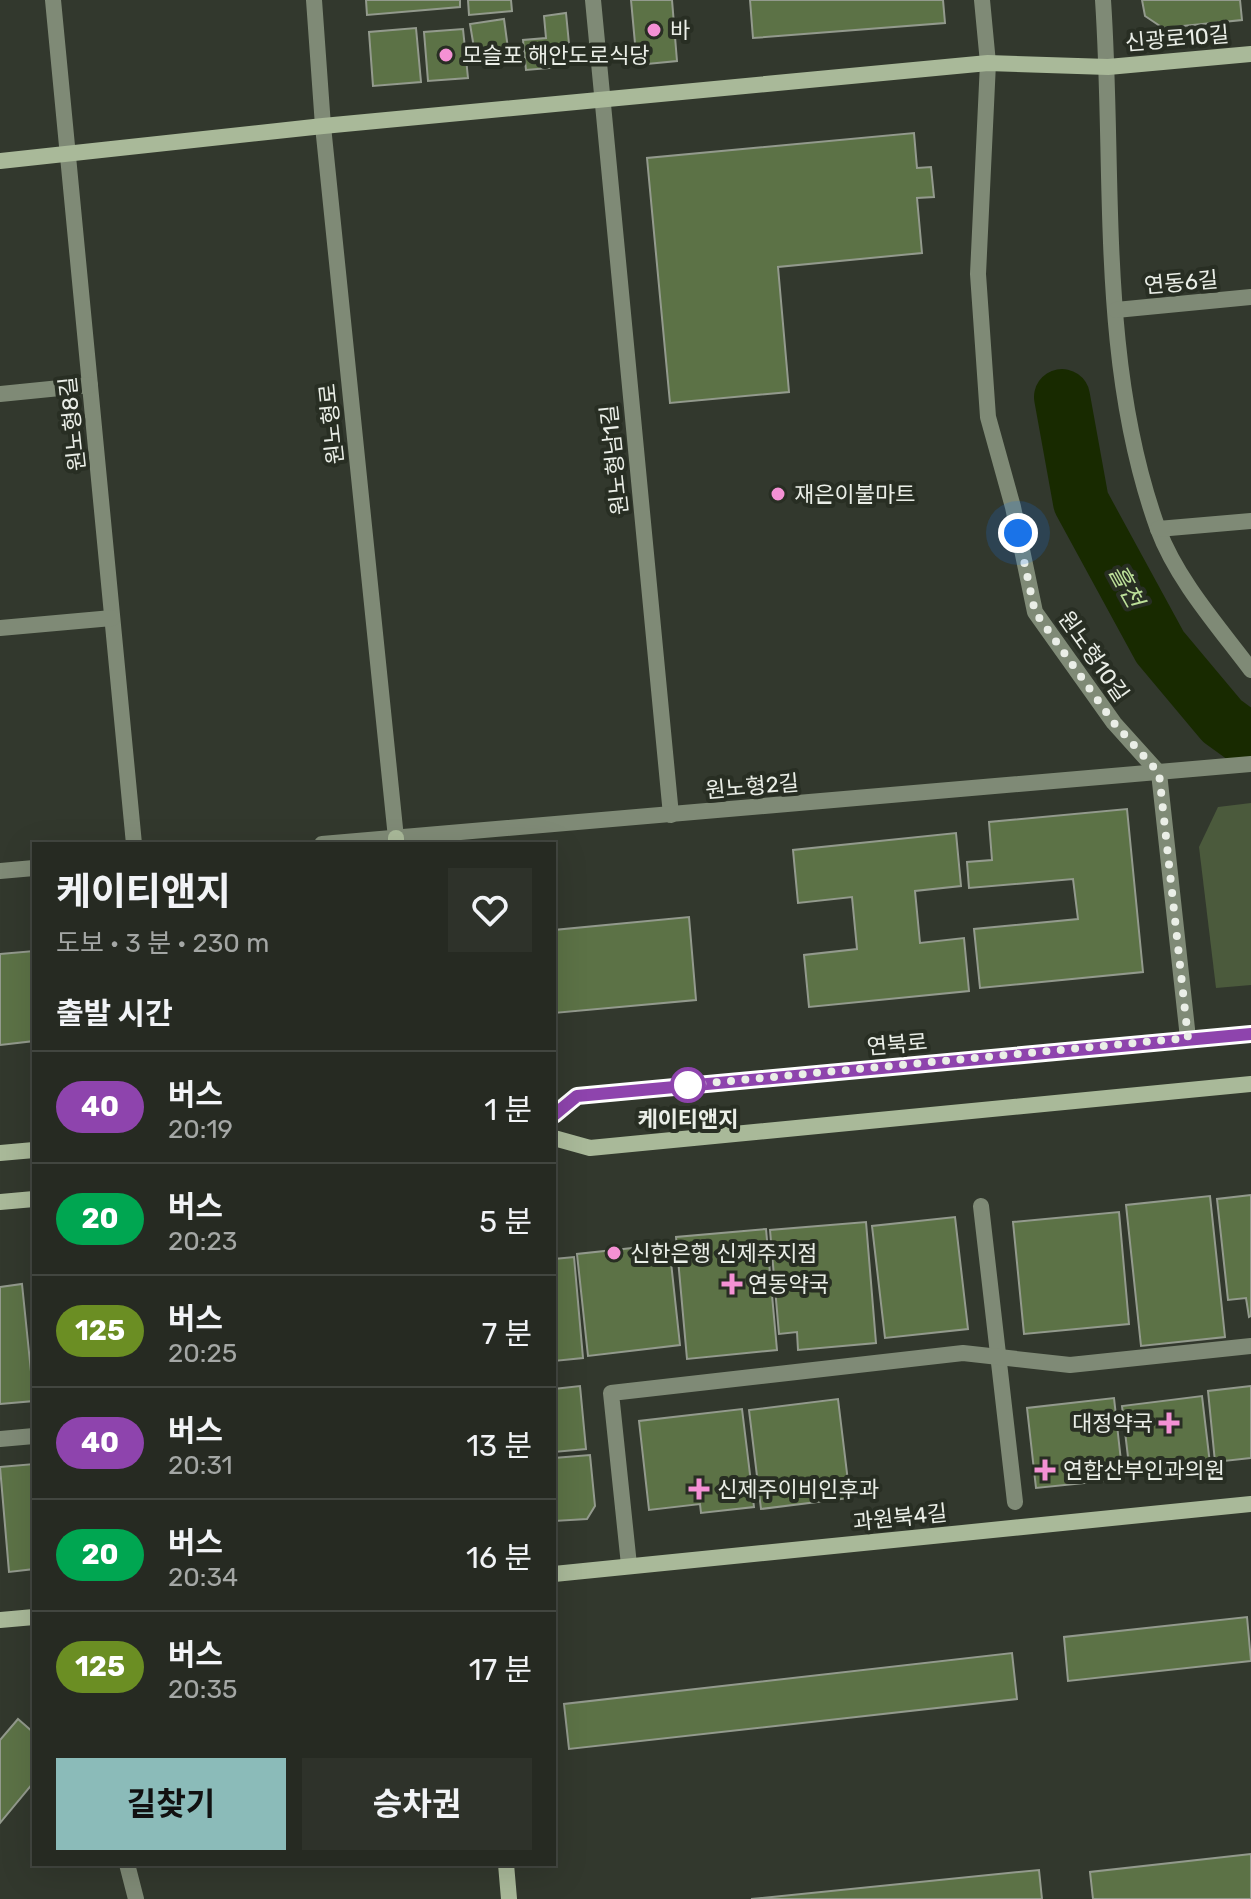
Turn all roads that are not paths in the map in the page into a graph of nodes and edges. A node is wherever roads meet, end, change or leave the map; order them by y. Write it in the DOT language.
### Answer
graph roads {
  1 [pos="53,0"];
  2 [pos="314,0"];
  3 [pos="593,0"];
  4 [pos="982,0"];
  5 [pos="1103,0"];
  6 [pos="1251,54"];
  7 [pos="988,63"];
  8 [pos="1108,67"];
  9 [pos="600,101"];
  10 [pos="323,126"];
  11 [pos="68,154"];
  12 [pos="0,161"];
  13 [pos="1251,297"];
  14 [pos="1116,310"];
  15 [pos="90,385"];
  16 [pos="0,394"];
  17 [pos="1251,521"];
  18 [pos="1158,529"];
  19 [pos="112,618"];
  20 [pos="0,628"];
  21 [pos="1251,670"];
  22 [pos="1251,764"];
  23 [pos="1159,773"];
  24 [pos="671,815"];
  25 [pos="396,841"];
  26 [pos="134,842"];
  27 [pos="371,842"];
  28 [pos="32,868"];
  29 [pos="0,871"];
  30 [pos="1251,1034"];
  31 [pos="1188,1038"];
  32 [pos="1251,1084"];
  33 [pos="556,1113"];
  34 [pos="556,1139"];
  35 [pos="32,1150"];
  36 [pos="0,1153"];
  37 [pos="32,1199"];
  38 [pos="0,1202"];
  39 [pos="981,1206"];
  40 [pos="1251,1346"];
  41 [pos="997,1357"];
  42 [pos="32,1436"];
  43 [pos="0,1439"];
  44 [pos="1015,1502"];
  45 [pos="1251,1504"];
  46 [pos="629,1565"];
  47 [pos="556,1574"];
  48 [pos="32,1617"];
  49 [pos="0,1620"];
  50 [pos="128,1866"];
  51 [pos="506,1866"];
  52 [pos="136,1899"];
  53 [pos="509,1899"];
  1 -- 11 [label="street, 원노형8길"];
  2 -- 10 [label="street, 원노형로"];
  3 -- 9 [label="street, 원노형남1길"];
  4 -- 7 [label="street, 원노형10길"];
  5 -- 8 [label="street"];
  6 -- 8 [label="street, 신광로10길"];
  7 -- 8 [label="street"];
  7 -- 9 [label="street"];
  7 -- 23 [label="street, 원노형10길"];
  8 -- 14 [label="street"];
  9 -- 10 [label="street"];
  9 -- 24 [label="street, 원노형남1길"];
  10 -- 11 [label="street"];
  10 -- 25 [label="street, 원노형로"];
  11 -- 12 [label="street"];
  11 -- 15 [label="street, 원노형8길"];
  13 -- 14 [label="street, 연동6길"];
  14 -- 18 [label="street"];
  15 -- 16 [label="street"];
  15 -- 19 [label="street, 원노형8길"];
  17 -- 18 [label="street"];
  18 -- 21 [label="street"];
  19 -- 20 [label="street"];
  19 -- 26 [label="street, 원노형8길"];
  22 -- 23 [label="street, 원노형2길"];
  23 -- 24 [label="street, 원노형2길"];
  23 -- 31 [label="street"];
  24 -- 25 [label="street, 원노형2길"];
  25 -- 27 [label="street, 원노형2길"];
  28 -- 29 [label="street"];
  30 -- 31 [label="street, 연북로"];
  31 -- 33 [label="street, 연북로"];
  32 -- 34 [label="street"];
  35 -- 36 [label="street"];
  37 -- 38 [label="street"];
  39 -- 41 [label="street"];
  40 -- 41 [label="street"];
  41 -- 44 [label="street"];
  41 -- 46 [label="street"];
  42 -- 43 [label="street"];
  45 -- 46 [label="street, 과원북4길"];
  46 -- 47 [label="street, 과원북4길"];
  48 -- 49 [label="street"];
  50 -- 52 [label="street"];
  51 -- 53 [label="street"];
}
